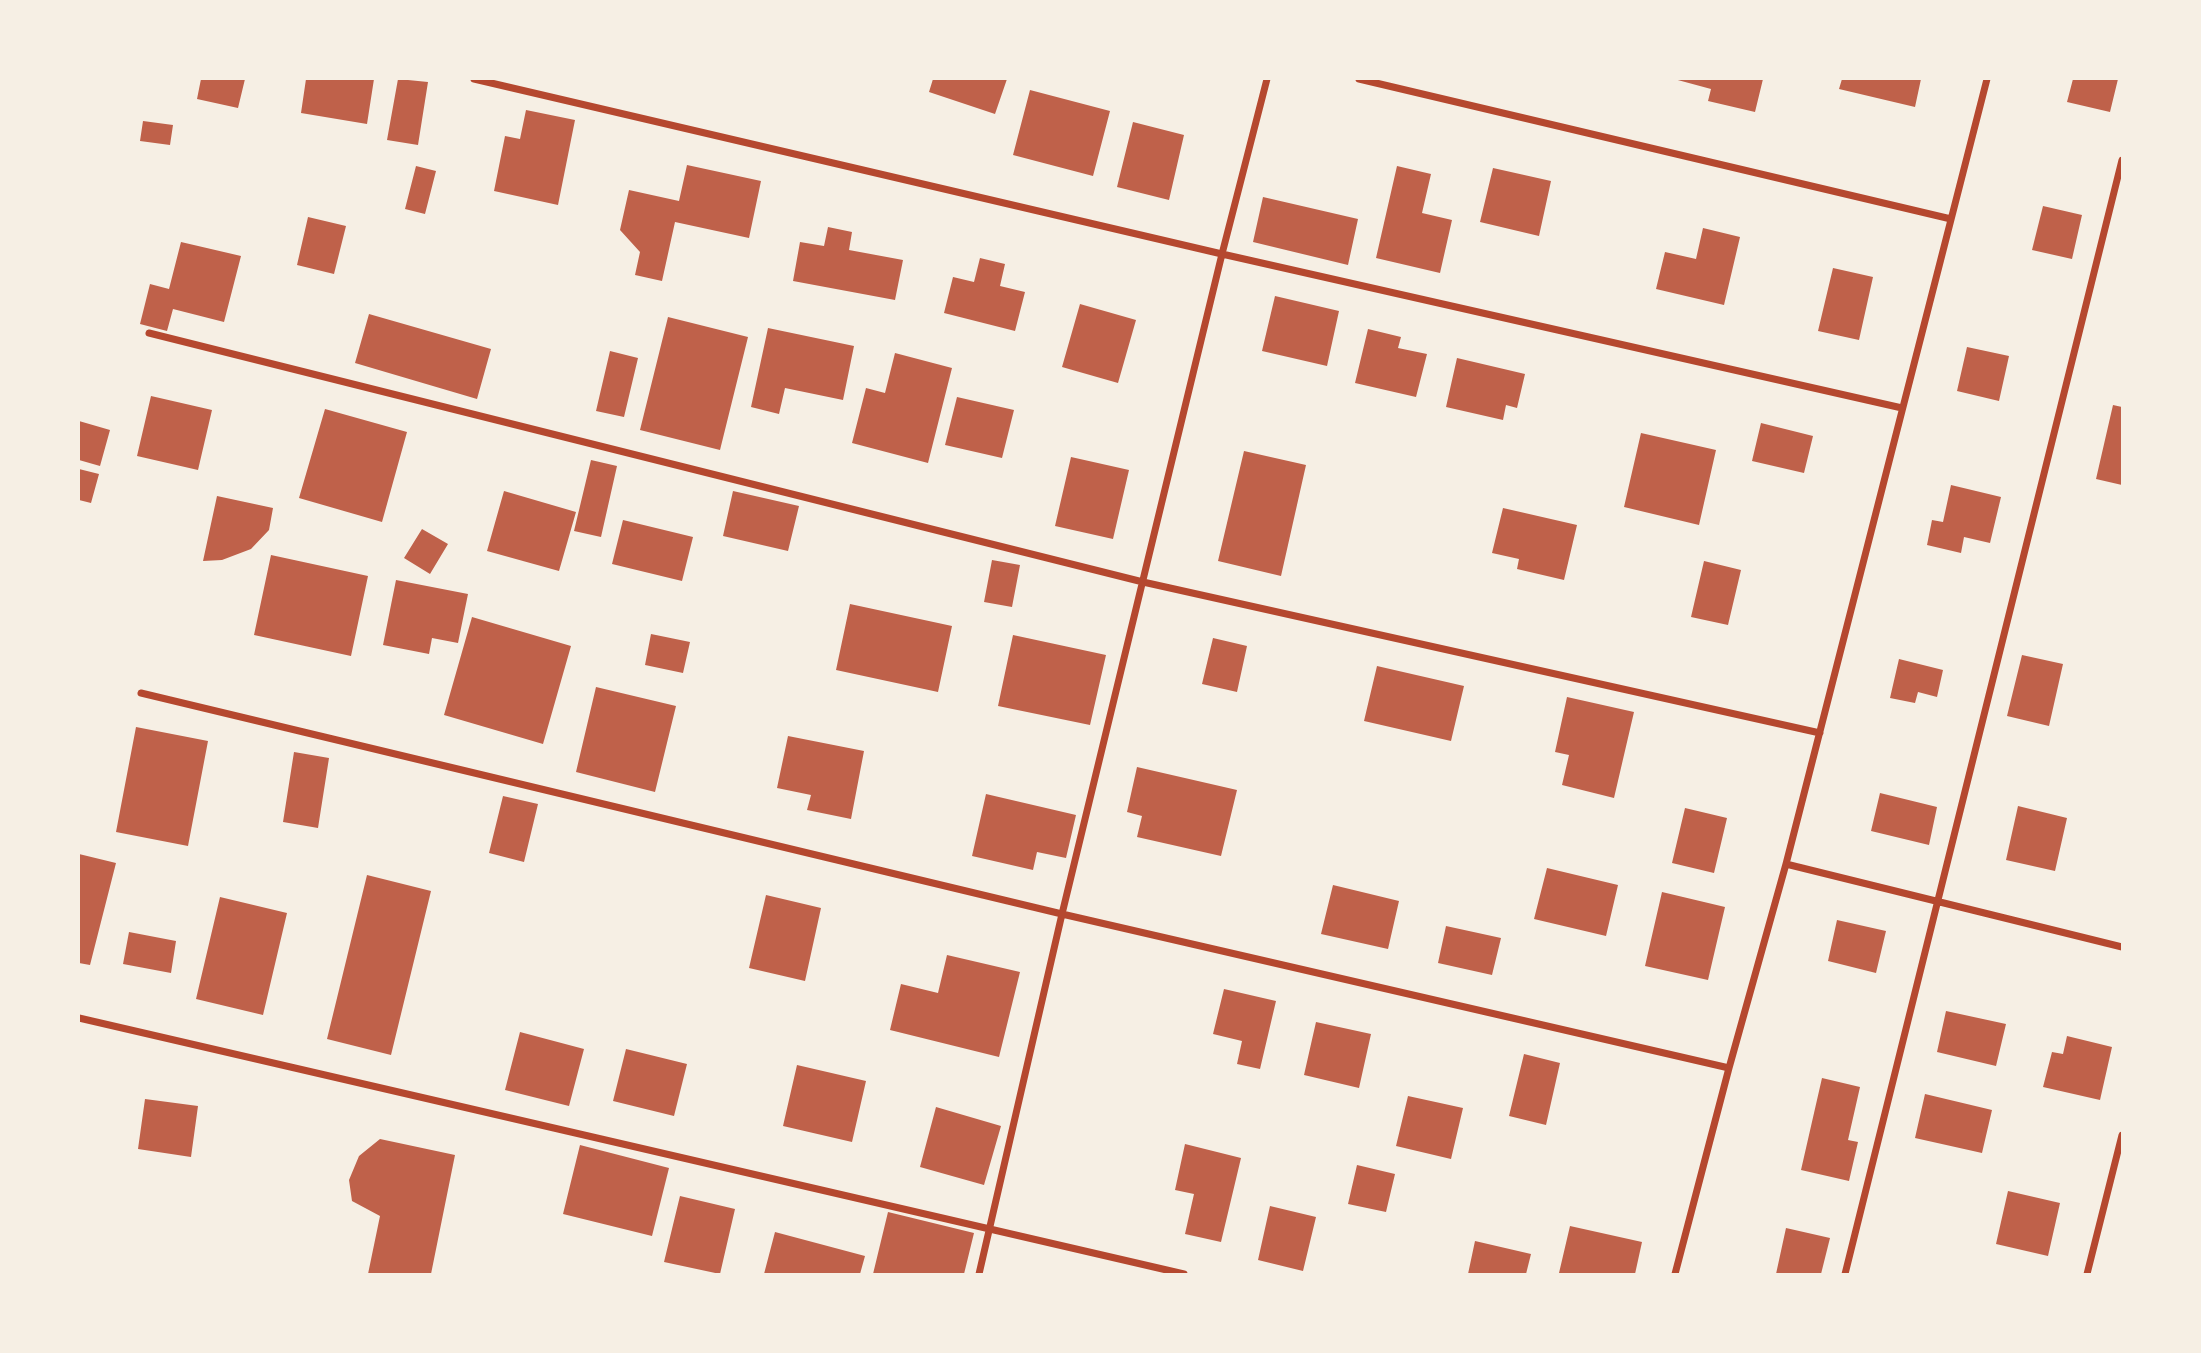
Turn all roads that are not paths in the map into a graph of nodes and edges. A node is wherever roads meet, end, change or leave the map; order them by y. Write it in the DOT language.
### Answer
graph roads {
  1 [pos="474,79"];
  2 [pos="1267,79"];
  3 [pos="1359,79"];
  4 [pos="1987,79"];
  5 [pos="2122,160"];
  6 [pos="1951,219"];
  7 [pos="1222,254"];
  8 [pos="149,333"];
  9 [pos="1902,408"];
  10 [pos="1143,582"];
  11 [pos="141,693"];
  12 [pos="1820,733"];
  13 [pos="1786,864"];
  14 [pos="1938,901"];
  15 [pos="1062,914"];
  16 [pos="2122,947"];
  17 [pos="79,1018"];
  18 [pos="1729,1069"];
  19 [pos="2122,1135"];
  20 [pos="990,1229"];
  21 [pos="979,1274"];
  22 [pos="1184,1274"];
  23 [pos="1675,1274"];
  24 [pos="1845,1274"];
  25 [pos="2087,1274"];
  1 -- 7 [label="street"];
  2 -- 7 [label="street"];
  3 -- 6 [label="street"];
  4 -- 6 [label="street"];
  5 -- 14 [label="street"];
  6 -- 9 [label="street"];
  7 -- 9 [label="street"];
  7 -- 10 [label="street"];
  8 -- 10 [label="street"];
  9 -- 12 [label="street"];
  10 -- 12 [label="street"];
  10 -- 15 [label="street"];
  11 -- 15 [label="street"];
  12 -- 13 [label="street"];
  13 -- 14 [label="street"];
  13 -- 18 [label="street"];
  14 -- 16 [label="street"];
  14 -- 24 [label="street"];
  15 -- 18 [label="street"];
  15 -- 20 [label="street"];
  17 -- 20 [label="street"];
  18 -- 23 [label="street"];
  19 -- 25 [label="street"];
  20 -- 21 [label="street"];
  20 -- 22 [label="street"];
}
